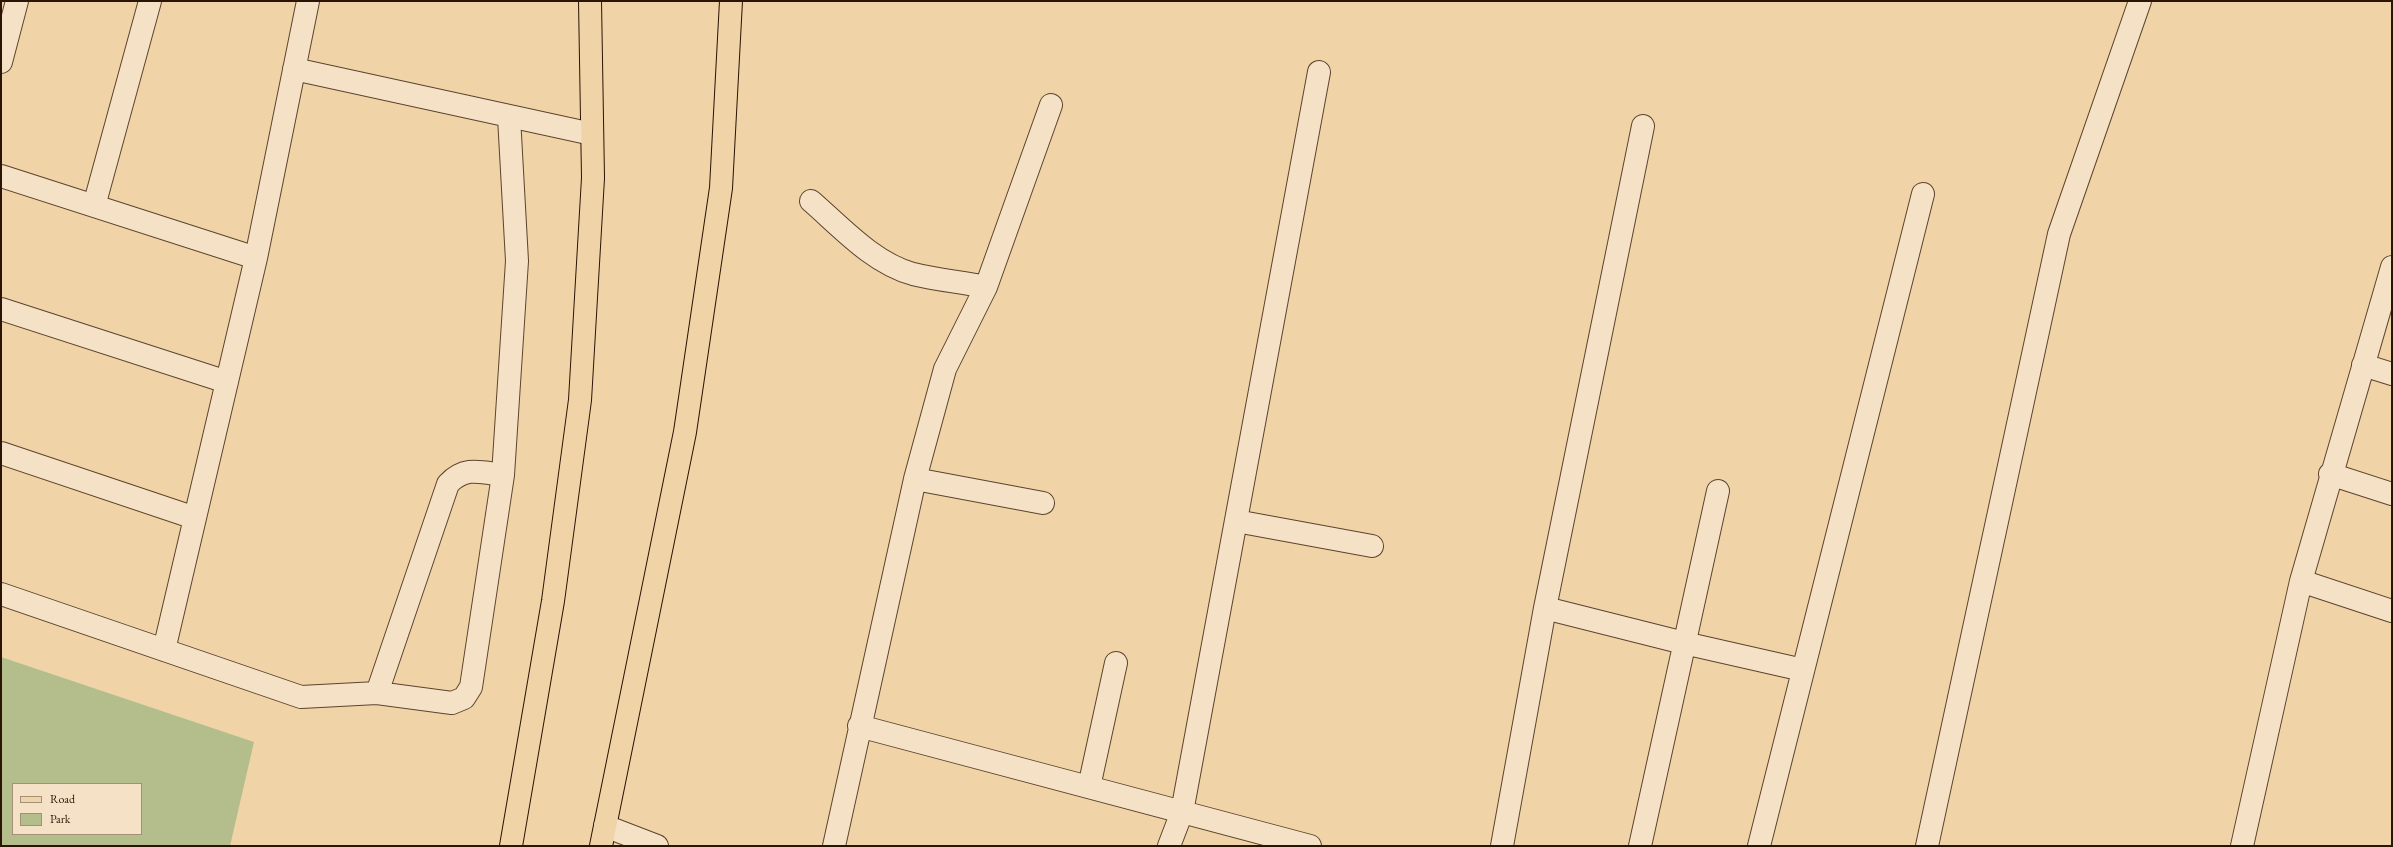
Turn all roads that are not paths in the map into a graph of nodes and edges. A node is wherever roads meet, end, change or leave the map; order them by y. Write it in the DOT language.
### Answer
graph roads {
  1 [pos="17,1"];
  2 [pos="150,1"];
  3 [pos="308,1"];
  4 [pos="590,1"];
  5 [pos="730,1"];
  6 [pos="2140,1"];
  7 [pos="1,62"];
  8 [pos="294,69"];
  9 [pos="1318,72"];
  10 [pos="1051,104"];
  11 [pos="509,117"];
  12 [pos="1643,126"];
  13 [pos="592,134"];
  14 [pos="1,176"];
  15 [pos="1923,194"];
  16 [pos="811,201"];
  17 [pos="94,206"];
  18 [pos="256,258"];
  19 [pos="2392,267"];
  20 [pos="986,287"];
  21 [pos="1,309"];
  22 [pos="2363,365"];
  23 [pos="2392,374"];
  24 [pos="227,382"];
  25 [pos="1,453"];
  26 [pos="2330,474"];
  27 [pos="503,475"];
  28 [pos="915,479"];
  29 [pos="1718,491"];
  30 [pos="2392,494"];
  31 [pos="1043,502"];
  32 [pos="195,518"];
  33 [pos="1236,521"];
  34 [pos="1372,546"];
  35 [pos="2301,581"];
  36 [pos="1,594"];
  37 [pos="1545,608"];
  38 [pos="2392,611"];
  39 [pos="1684,643"];
  40 [pos="164,650"];
  41 [pos="1116,663"];
  42 [pos="1803,670"];
  43 [pos="377,693"];
  44 [pos="860,726"];
  45 [pos="1089,787"];
  46 [pos="1182,812"];
  47 [pos="603,836"];
  48 [pos="511,846"];
  49 [pos="657,846"];
  50 [pos="834,846"];
  51 [pos="1169,846"];
  52 [pos="1310,846"];
  53 [pos="1502,846"];
  54 [pos="1640,846"];
  55 [pos="1759,846"];
  56 [pos="1927,846"];
  57 [pos="2242,846"];
  1 -- 7 [label="street"];
  2 -- 17 [label="street"];
  3 -- 8 [label="street"];
  4 -- 13 [label="main road"];
  5 -- 47 [label="main road"];
  6 -- 56 [label="street"];
  8 -- 11 [label="street"];
  8 -- 18 [label="street"];
  9 -- 33 [label="street"];
  10 -- 20 [label="street"];
  11 -- 13 [label="street"];
  11 -- 27 [label="street"];
  12 -- 37 [label="street"];
  13 -- 48 [label="main road"];
  14 -- 17 [label="street"];
  15 -- 42 [label="street"];
  16 -- 20 [label="street"];
  17 -- 18 [label="street"];
  18 -- 24 [label="street"];
  19 -- 22 [label="street"];
  20 -- 28 [label="street"];
  21 -- 24 [label="street"];
  22 -- 23 [label="street"];
  22 -- 26 [label="street"];
  24 -- 32 [label="street"];
  25 -- 32 [label="street"];
  26 -- 30 [label="street"];
  26 -- 35 [label="street"];
  27 -- 43 [label="street"];
  27 -- 43 [label="street"];
  28 -- 31 [label="street"];
  28 -- 44 [label="street"];
  29 -- 39 [label="street"];
  32 -- 40 [label="street"];
  33 -- 34 [label="street"];
  33 -- 46 [label="street"];
  35 -- 38 [label="street"];
  35 -- 57 [label="street"];
  36 -- 40 [label="street"];
  37 -- 39 [label="street"];
  37 -- 53 [label="street"];
  39 -- 42 [label="street"];
  39 -- 54 [label="street"];
  40 -- 43 [label="street"];
  41 -- 45 [label="street"];
  42 -- 55 [label="street"];
  44 -- 45 [label="street"];
  44 -- 50 [label="street"];
  45 -- 46 [label="street"];
  46 -- 51 [label="street"];
  46 -- 52 [label="street"];
  47 -- 49 [label="street"];
}
